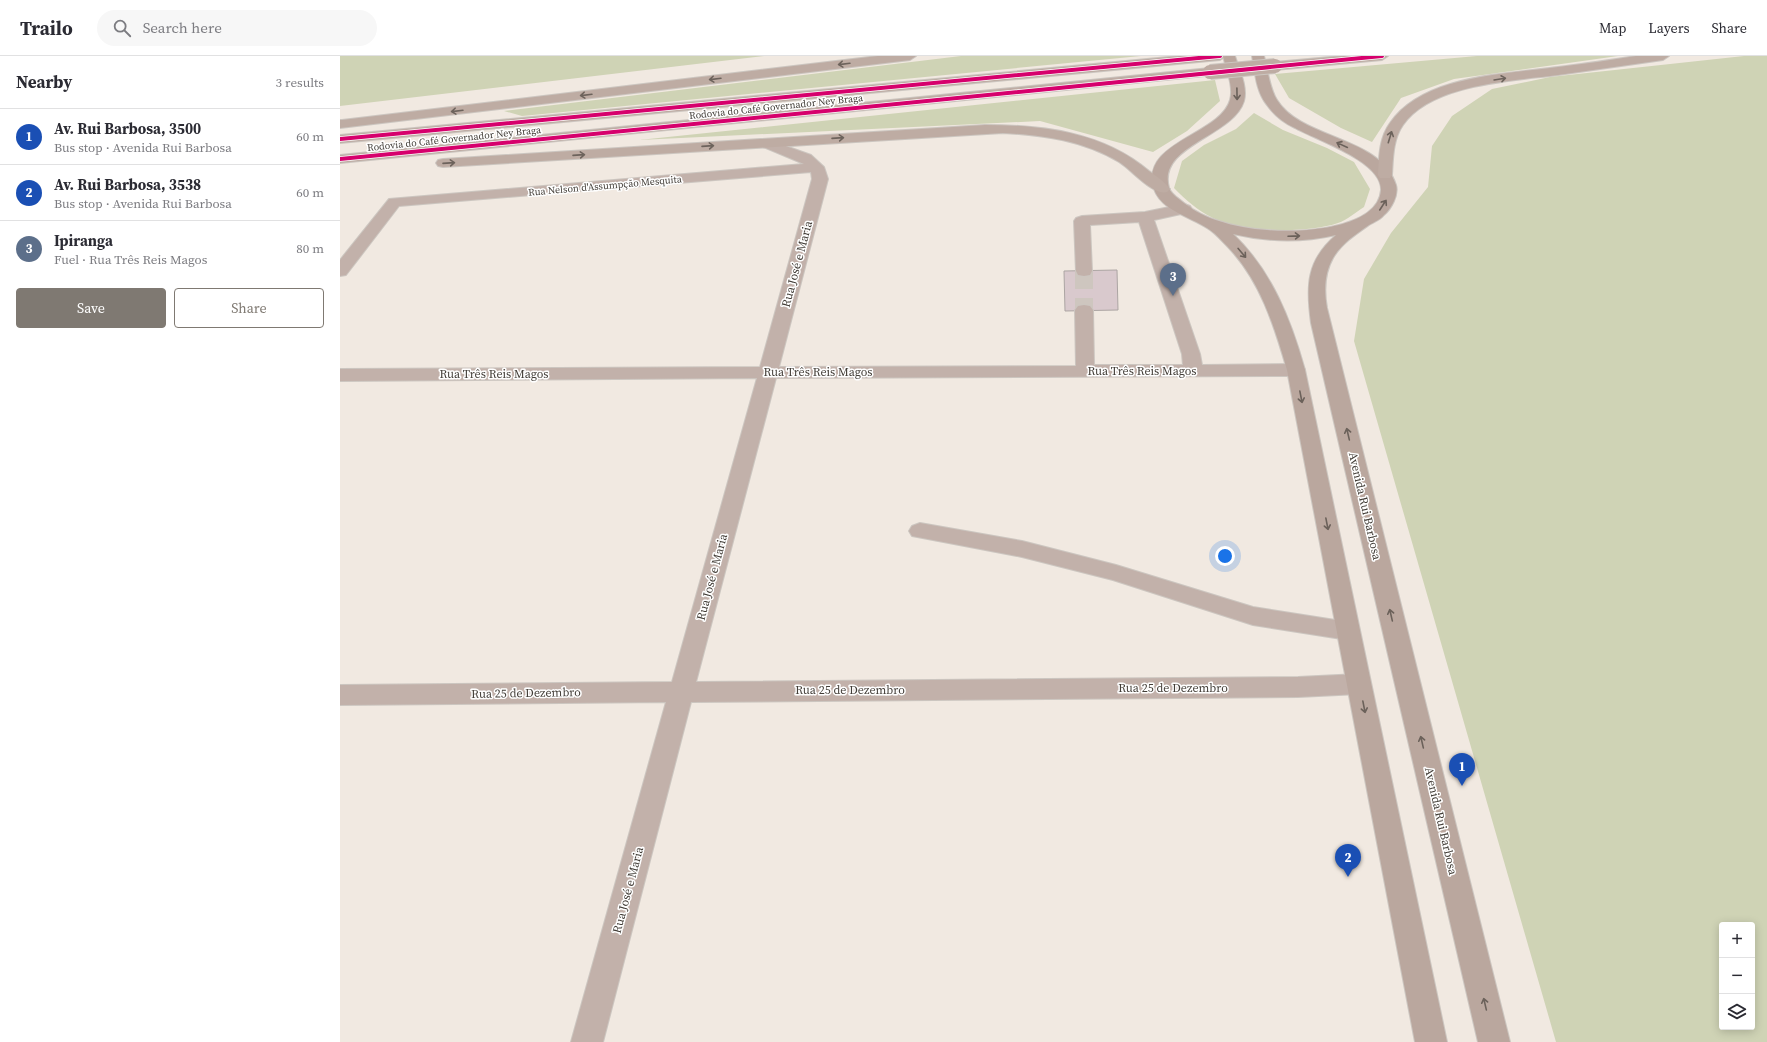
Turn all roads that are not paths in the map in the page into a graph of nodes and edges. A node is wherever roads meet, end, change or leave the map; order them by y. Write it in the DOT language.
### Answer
graph roads {
  1 [pos="910,56"];
  2 [pos="1220,56"];
  3 [pos="1229,56"];
  4 [pos="1258,56"];
  5 [pos="1382,56"];
  6 [pos="1663,56"];
  7 [pos="340,124"];
  8 [pos="340,139"];
  9 [pos="766,143"];
  10 [pos="340,159"];
  11 [pos="817,168"];
  12 [pos="340,170"];
  13 [pos="1385,175"];
  14 [pos="1162,189"];
  15 [pos="1184,209"];
  16 [pos="1145,217"];
  17 [pos="1359,224"];
  18 [pos="1215,225"];
  19 [pos="340,271"];
  20 [pos="1084,271"];
  21 [pos="1084,310"];
  22 [pos="1193,370"];
  23 [pos="1296,370"];
  24 [pos="1085,371"];
  25 [pos="768,373"];
  26 [pos="340,375"];
  27 [pos="920,531"];
  28 [pos="1348,631"];
  29 [pos="1359,684"];
  30 [pos="682,691"];
  31 [pos="340,695"];
  32 [pos="587,1042"];
  33 [pos="1431,1042"];
  34 [pos="1494,1042"];
  1 -- 7 [label="highway, one-way"];
  2 -- 8 [label="highway, Rodovia do Café Governador Ney Braga"];
  3 -- 14 [label="main road, one-way"];
  13 -- 4 [label="main road, one-way"];
  5 -- 10 [label="highway, Rodovia do Café Governador Ney Braga, bridge"];
  13 -- 6 [label="highway, one-way"];
  9 -- 11 [label="street"];
  12 -- 9 [label="highway, one-way"];
  9 -- 14 [label="highway, one-way"];
  11 -- 19 [label="street, Rua Nelson d'Assumpção Mesquita"];
  11 -- 25 [label="street, Rua José e Maria"];
  17 -- 13 [label="main road, Avenida Rui Barbosa, one-way"];
  14 -- 15 [label="main road"];
  15 -- 16 [label="street"];
  15 -- 18 [label="main road"];
  16 -- 20 [label="street"];
  16 -- 22 [label="street"];
  18 -- 17 [label="main road, one-way"];
  34 -- 17 [label="main road, Avenida Rui Barbosa, one-way"];
  18 -- 23 [label="main road, one-way"];
  21 -- 24 [label="street"];
  22 -- 23 [label="street, Rua Três Reis Magos"];
  22 -- 24 [label="street, Rua Três Reis Magos"];
  23 -- 28 [label="main road, one-way"];
  24 -- 25 [label="street, Rua Três Reis Magos"];
  25 -- 26 [label="street, Rua Três Reis Magos"];
  25 -- 30 [label="street, Rua José e Maria"];
  27 -- 28 [label="street"];
  28 -- 29 [label="main road"];
  29 -- 30 [label="street, Rua 25 de Dezembro"];
  29 -- 33 [label="main road, one-way"];
  30 -- 31 [label="street, Rua 25 de Dezembro"];
  30 -- 32 [label="street, Rua José e Maria"];
}
